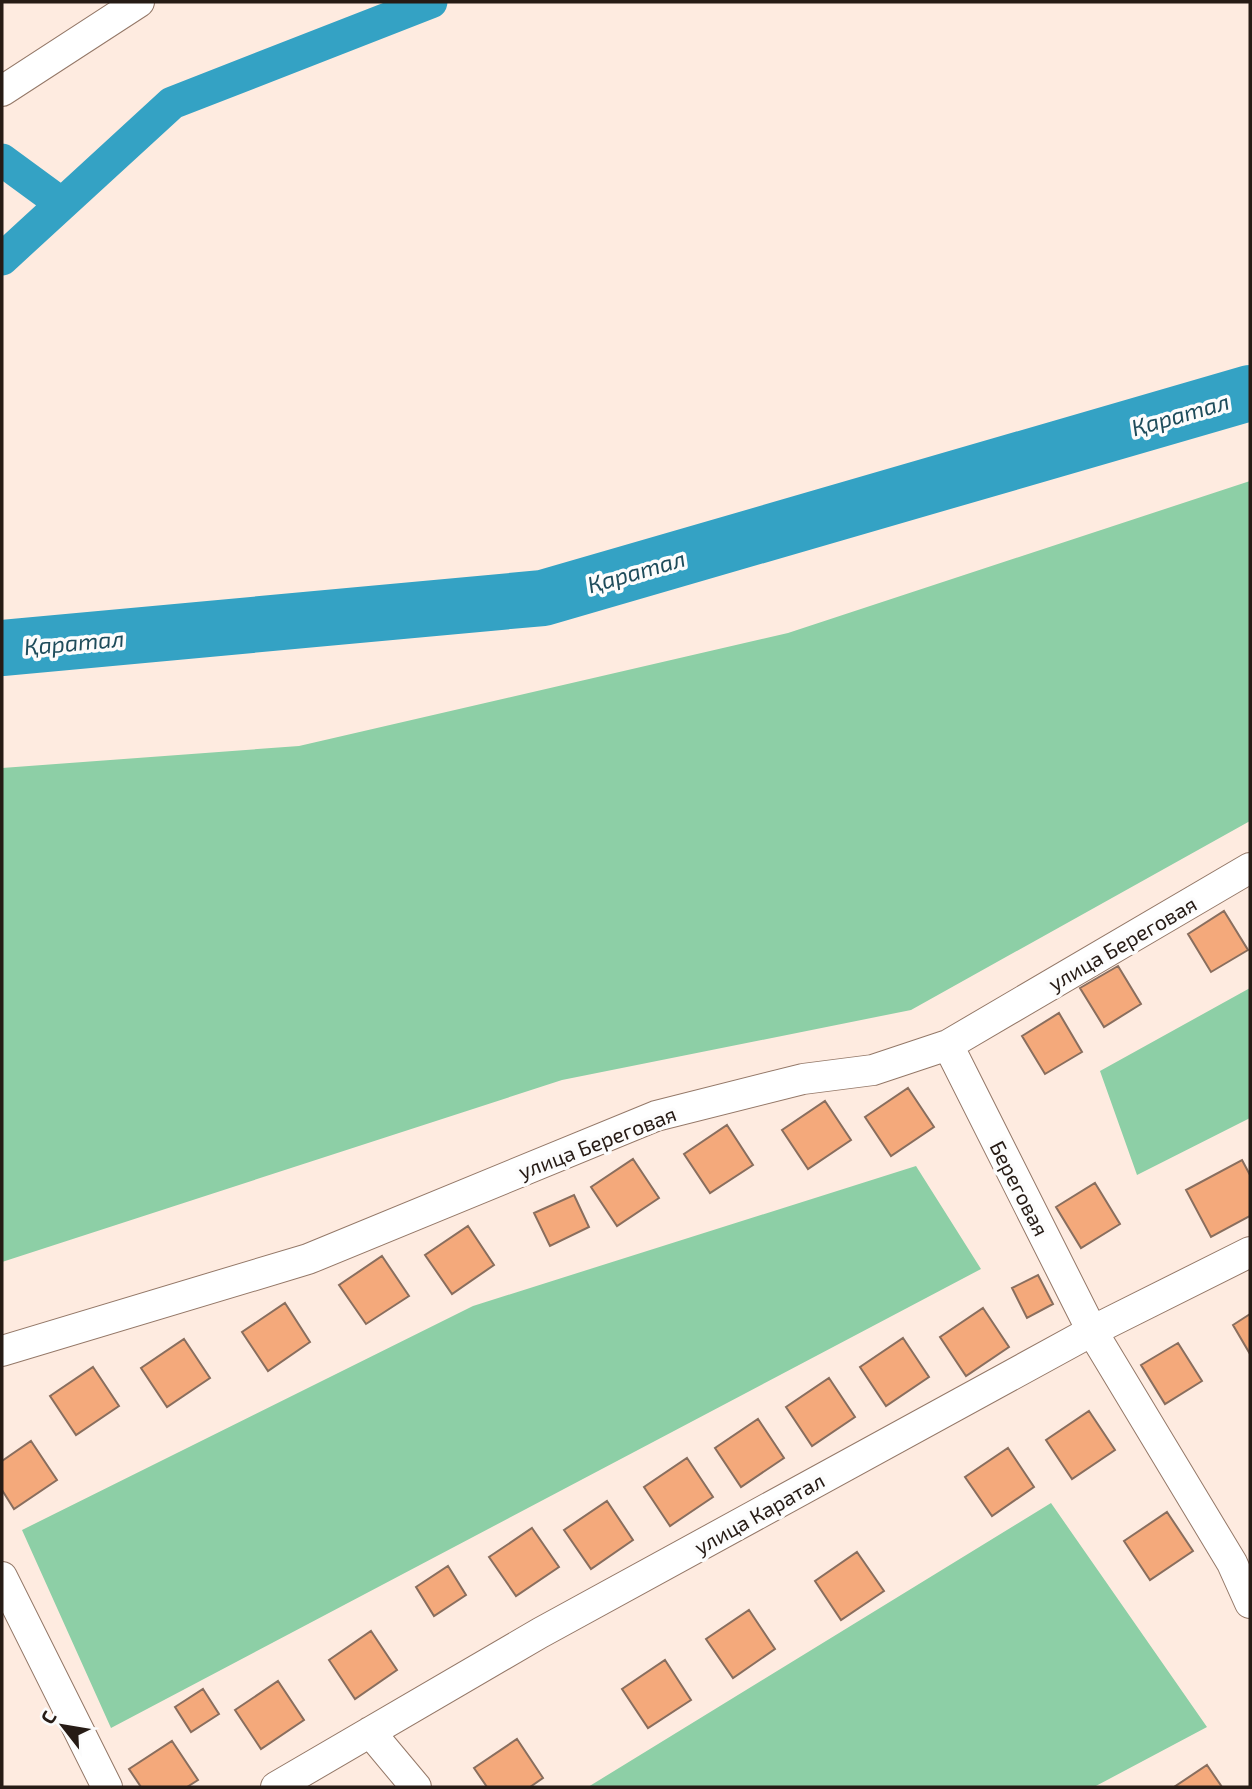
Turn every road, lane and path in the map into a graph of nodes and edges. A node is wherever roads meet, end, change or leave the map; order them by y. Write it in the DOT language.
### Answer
graph roads {
  1 [pos="139,2"];
  2 [pos="15,69"];
  3 [pos="2,91"];
  4 [pos="1250,868"];
  5 [pos="948,1045"];
  6 [pos="1250,1252"];
  7 [pos="1092,1331"];
  8 [pos="2,1351"];
  9 [pos="1241,1559"];
  10 [pos="2,1577"];
  11 [pos="1250,1602"];
  12 [pos="370,1732"];
  13 [pos="107,1787"];
  14 [pos="276,1787"];
  15 [pos="416,1787"];
  1 -- 2 [label="street"];
  2 -- 3 [label="street"];
  4 -- 5 [label="street, улица Береговая"];
  5 -- 7 [label="street, Береговая"];
  5 -- 8 [label="street, улица Береговая"];
  6 -- 7 [label="street, улица Каратал"];
  7 -- 9 [label="street, Береговая"];
  7 -- 12 [label="street, улица Каратал"];
  9 -- 11 [label="street, Береговая"];
  10 -- 13 [label="street"];
  12 -- 14 [label="street, улица Каратал"];
  12 -- 15 [label="street"];
}
